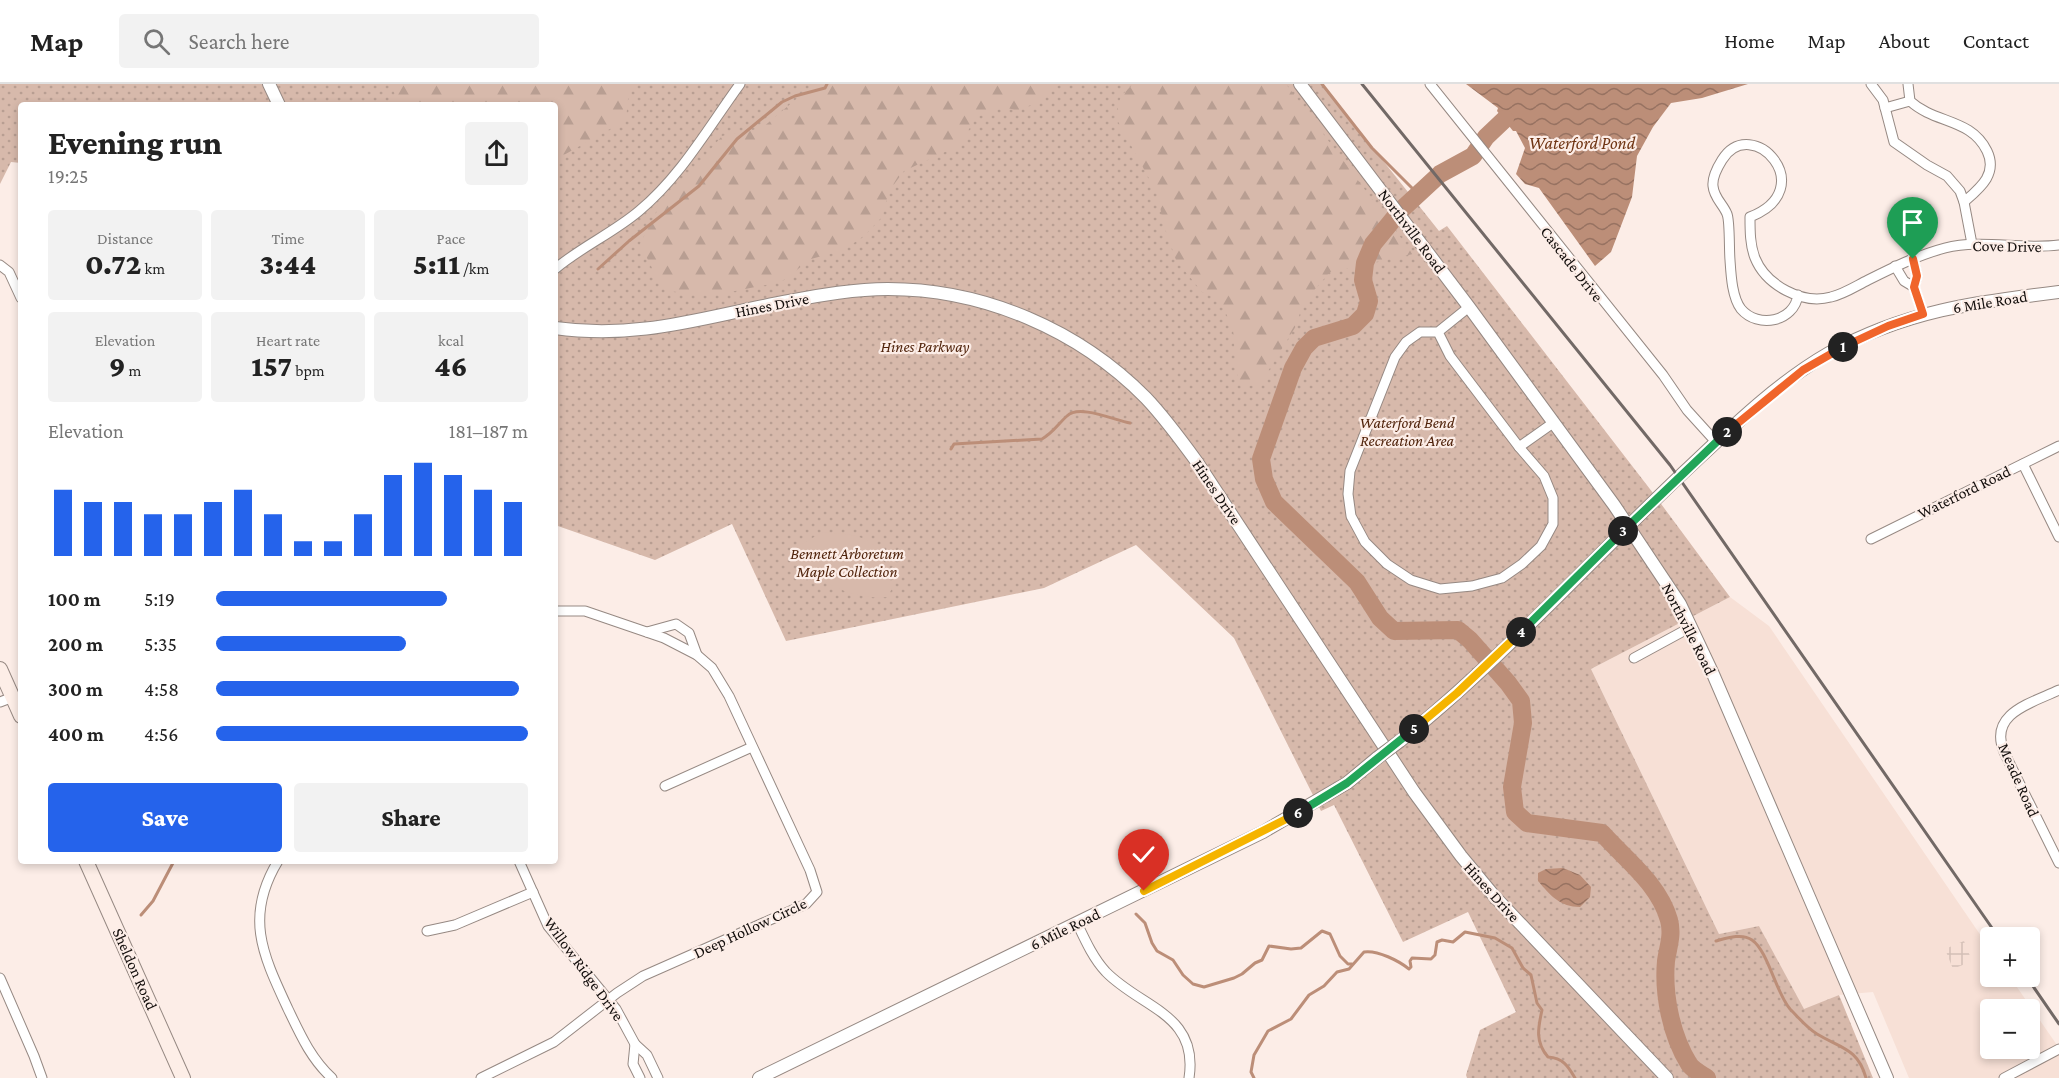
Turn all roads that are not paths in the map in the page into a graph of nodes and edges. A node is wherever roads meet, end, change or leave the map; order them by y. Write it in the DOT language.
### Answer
graph roads {
  1 [pos="269,84"];
  2 [pos="740,84"];
  3 [pos="1300,84"];
  4 [pos="1430,84"];
  5 [pos="1871,84"];
  6 [pos="1908,84"];
  7 [pos="1910,101"];
  8 [pos="278,102"];
  9 [pos="1885,108"];
  10 [pos="1964,202"];
  11 [pos="1728,216"];
  12 [pos="1750,217"];
  13 [pos="1972,244"];
  14 [pos="2059,245"];
  15 [pos="1913,259"];
  16 [pos="0,265"];
  17 [pos="1895,266"];
  18 [pos="558,267"];
  19 [pos="1914,287"];
  20 [pos="18,292"];
  21 [pos="2059,292"];
  22 [pos="1798,295"];
  23 [pos="1469,307"];
  24 [pos="1923,314"];
  25 [pos="558,328"];
  26 [pos="1438,332"];
  27 [pos="1553,423"];
  28 [pos="1716,442"];
  29 [pos="2059,446"];
  30 [pos="1519,447"];
  31 [pos="2023,464"];
  32 [pos="1628,527"];
  33 [pos="2059,537"];
  34 [pos="1870,539"];
  35 [pos="558,611"];
  36 [pos="1691,627"];
  37 [pos="647,632"];
  38 [pos="696,655"];
  39 [pos="1634,658"];
  40 [pos="1,676"];
  41 [pos="2059,690"];
  42 [pos="6,700"];
  43 [pos="18,713"];
  44 [pos="752,747"];
  45 [pos="665,786"];
  46 [pos="2059,863"];
  47 [pos="87,864"];
  48 [pos="277,864"];
  49 [pos="520,864"];
  50 [pos="533,892"];
  51 [pos="1077,923"];
  52 [pos="427,931"];
  53 [pos="0,978"];
  54 [pos="608,1000"];
  55 [pos="635,1044"];
  56 [pos="2059,1049"];
  57 [pos="42,1078"];
  58 [pos="183,1078"];
  59 [pos="332,1078"];
  60 [pos="481,1078"];
  61 [pos="640,1078"];
  62 [pos="658,1078"];
  63 [pos="759,1078"];
  64 [pos="1189,1078"];
  65 [pos="1667,1078"];
  66 [pos="1887,1078"];
  67 [pos="2004,1078"];
  1 -- 8 [label="street"];
  2 -- 18 [label="street"];
  3 -- 23 [label="street, Northville Road"];
  4 -- 28 [label="street, Cascade Drive"];
  5 -- 9 [label="street"];
  6 -- 7 [label="street"];
  7 -- 9 [label="street"];
  7 -- 10 [label="street"];
  9 -- 10 [label="street"];
  10 -- 13 [label="street"];
  11 -- 12 [label="street"];
  11 -- 12 [label="street"];
  11 -- 22 [label="street"];
  12 -- 22 [label="street"];
  13 -- 14 [label="street, Cove Drive"];
  13 -- 15 [label="street, Cove Drive"];
  15 -- 17 [label="street, Cove Drive"];
  15 -- 19 [label="street"];
  16 -- 20 [label="street"];
  17 -- 19 [label="street"];
  17 -- 22 [label="street, Cove Drive"];
  19 -- 24 [label="street"];
  21 -- 24 [label="street, 6 Mile Road"];
  23 -- 26 [label="street"];
  23 -- 27 [label="street, Northville Road"];
  24 -- 28 [label="street, 6 Mile Road"];
  25 -- 65 [label="street, Hines Drive"];
  26 -- 30 [label="street"];
  26 -- 30 [label="street"];
  27 -- 30 [label="street"];
  27 -- 32 [label="street, Northville Road"];
  28 -- 32 [label="street, 6 Mile Road"];
  29 -- 31 [label="street, Waterford Road"];
  31 -- 33 [label="street"];
  31 -- 34 [label="street, Waterford Road"];
  32 -- 36 [label="street, Northville Road"];
  32 -- 51 [label="street, 6 Mile Road, bridge"];
  35 -- 37 [label="street, Deep Hollow Circle"];
  36 -- 39 [label="street"];
  36 -- 66 [label="street, Northville Road"];
  37 -- 38 [label="street, Deep Hollow Circle"];
  37 -- 38 [label="street, Deep Hollow Circle"];
  38 -- 44 [label="street, Deep Hollow Circle"];
  40 -- 42 [label="main road"];
  41 -- 46 [label="street, Meade Road"];
  42 -- 43 [label="main road"];
  44 -- 45 [label="street"];
  44 -- 54 [label="street, Deep Hollow Circle"];
  47 -- 58 [label="main road, Sheldon Road"];
  48 -- 59 [label="street"];
  49 -- 50 [label="street, Willow Ridge Drive"];
  50 -- 52 [label="street"];
  50 -- 54 [label="street, Willow Ridge Drive"];
  51 -- 63 [label="street, 6 Mile Road"];
  51 -- 64 [label="street"];
  53 -- 57 [label="street"];
  54 -- 55 [label="street, Willow Ridge Drive"];
  54 -- 60 [label="street, Deep Hollow Circle"];
  55 -- 61 [label="street, Willow Ridge Drive"];
  55 -- 62 [label="street, Willow Ridge Drive"];
  56 -- 67 [label="street"];
}
